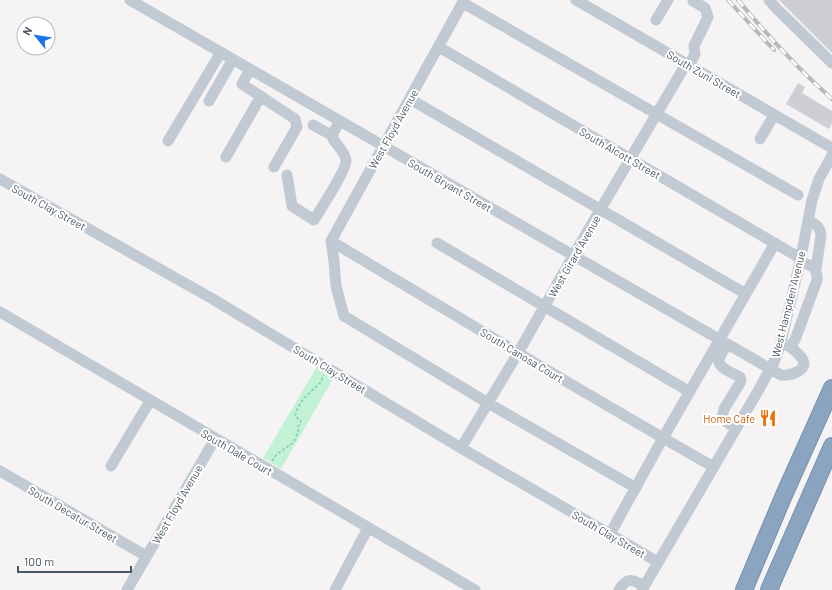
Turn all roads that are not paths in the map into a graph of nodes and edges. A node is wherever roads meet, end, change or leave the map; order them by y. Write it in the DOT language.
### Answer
graph roads {
  1 [pos="130,0"];
  2 [pos="576,0"];
  3 [pos="668,0"];
  4 [pos="769,0"];
  5 [pos="694,1"];
  6 [pos="464,2"];
  7 [pos="656,20"];
  8 [pos="439,47"];
  9 [pos="221,52"];
  10 [pos="233,59"];
  11 [pos="832,64"];
  12 [pos="688,65"];
  13 [pos="250,69"];
  14 [pos="261,96"];
  15 [pos="410,99"];
  16 [pos="209,101"];
  17 [pos="658,114"];
  18 [pos="774,115"];
  19 [pos="340,121"];
  20 [pos="313,125"];
  21 [pos="333,136"];
  22 [pos="760,139"];
  23 [pos="168,141"];
  24 [pos="383,146"];
  25 [pos="832,148"];
  26 [pos="832,155"];
  27 [pos="226,157"];
  28 [pos="631,160"];
  29 [pos="274,167"];
  30 [pos="287,175"];
  31 [pos="0,179"];
  32 [pos="798,195"];
  33 [pos="601,210"];
  34 [pos="808,220"];
  35 [pos="331,241"];
  36 [pos="437,243"];
  37 [pos="774,243"];
  38 [pos="573,256"];
  39 [pos="800,260"];
  40 [pos="816,269"];
  41 [pos="746,294"];
  42 [pos="545,306"];
  43 [pos="789,311"];
  44 [pos="0,312"];
  45 [pos="805,314"];
  46 [pos="723,343"];
  47 [pos="785,345"];
  48 [pos="518,353"];
  49 [pos="716,355"];
  50 [pos="770,370"];
  51 [pos="832,388"];
  52 [pos="690,392"];
  53 [pos="150,400"];
  54 [pos="488,404"];
  55 [pos="736,428"];
  56 [pos="663,438"];
  57 [pos="215,439"];
  58 [pos="832,446"];
  59 [pos="462,448"];
  60 [pos="832,462"];
  61 [pos="111,466"];
  62 [pos="714,467"];
  63 [pos="0,471"];
  64 [pos="636,488"];
  65 [pos="805,508"];
  66 [pos="368,528"];
  67 [pos="610,534"];
  68 [pos="146,556"];
  69 [pos="658,562"];
  70 [pos="643,588"];
  71 [pos="127,590"];
  72 [pos="335,590"];
  73 [pos="475,590"];
  74 [pos="619,590"];
  75 [pos="744,590"];
  76 [pos="769,590"];
  1 -- 9 [label="street, South Bryant Street"];
  2 -- 12 [label="street, South Zuni Street"];
  3 -- 7 [label="street"];
  4 -- 11 [label="street"];
  5 -- 12 [label="street, West Girard Avenue"];
  6 -- 8 [label="street, West Floyd Avenue"];
  6 -- 17 [label="street"];
  8 -- 15 [label="street, West Floyd Avenue"];
  8 -- 28 [label="street, South Alcott Street"];
  9 -- 10 [label="street, South Bryant Street"];
  9 -- 23 [label="street"];
  10 -- 13 [label="street, South Bryant Street"];
  10 -- 16 [label="street"];
  12 -- 17 [label="street, West Girard Avenue"];
  12 -- 18 [label="street, South Zuni Street"];
  13 -- 14 [label="street"];
  13 -- 19 [label="street, South Bryant Street"];
  14 -- 27 [label="street"];
  14 -- 29 [label="street"];
  15 -- 24 [label="street, West Floyd Avenue"];
  15 -- 33 [label="street"];
  17 -- 28 [label="street, West Girard Avenue"];
  17 -- 32 [label="street"];
  18 -- 22 [label="street"];
  18 -- 25 [label="street, South Zuni Street"];
  19 -- 21 [label="street"];
  19 -- 24 [label="street, South Bryant Street"];
  20 -- 21 [label="street"];
  21 -- 30 [label="street"];
  24 -- 35 [label="street, West Floyd Avenue"];
  24 -- 38 [label="street, South Bryant Street"];
  26 -- 34 [label="street, West Hampden Avenue"];
  28 -- 33 [label="street, West Girard Avenue"];
  28 -- 37 [label="street, South Alcott Street"];
  31 -- 59 [label="street, South Clay Street"];
  33 -- 38 [label="street, West Girard Avenue"];
  33 -- 41 [label="street"];
  34 -- 39 [label="street, West Hampden Avenue"];
  34 -- 40 [label="street"];
  35 -- 48 [label="street, South Canosa Court"];
  35 -- 54 [label="street"];
  36 -- 42 [label="street"];
  37 -- 39 [label="street, South Alcott Street"];
  37 -- 41 [label="street"];
  38 -- 42 [label="street, West Girard Avenue"];
  38 -- 46 [label="street, South Bryant Street"];
  39 -- 40 [label="street, South Alcott Street"];
  39 -- 43 [label="street, West Hampden Avenue"];
  40 -- 45 [label="street"];
  41 -- 46 [label="street"];
  42 -- 48 [label="street, West Girard Avenue"];
  42 -- 52 [label="street"];
  43 -- 45 [label="street"];
  43 -- 47 [label="street, West Hampden Avenue"];
  44 -- 53 [label="street, South Dale Court"];
  45 -- 47 [label="street"];
  46 -- 49 [label="street"];
  46 -- 50 [label="street, South Bryant Street"];
  47 -- 50 [label="street, West Hampden Avenue"];
  47 -- 50 [label="street, South Bryant Street"];
  48 -- 54 [label="street, West Girard Avenue"];
  48 -- 56 [label="street, South Canosa Court"];
  49 -- 52 [label="street"];
  49 -- 55 [label="street"];
  50 -- 55 [label="street, West Hampden Avenue"];
  51 -- 75 [label="highway"];
  52 -- 56 [label="street"];
  53 -- 57 [label="street, South Dale Court"];
  53 -- 61 [label="street"];
  54 -- 59 [label="street, West Girard Avenue"];
  54 -- 64 [label="street"];
  55 -- 62 [label="street, West Hampden Avenue"];
  56 -- 62 [label="street, South Canosa Court"];
  56 -- 64 [label="street"];
  57 -- 66 [label="street, South Dale Court"];
  57 -- 68 [label="street, West Floyd Avenue"];
  58 -- 65 [label="highway"];
  59 -- 67 [label="street, South Clay Street"];
  60 -- 65 [label="highway"];
  62 -- 69 [label="street, West Hampden Avenue"];
  63 -- 68 [label="street, South Decatur Street"];
  64 -- 67 [label="street"];
  65 -- 76 [label="highway"];
  66 -- 72 [label="street"];
  66 -- 73 [label="street, South Dale Court"];
  67 -- 69 [label="street, South Clay Street"];
  68 -- 71 [label="street, West Floyd Avenue"];
  69 -- 70 [label="street, West Hampden Avenue"];
  70 -- 74 [label="street"];
}
